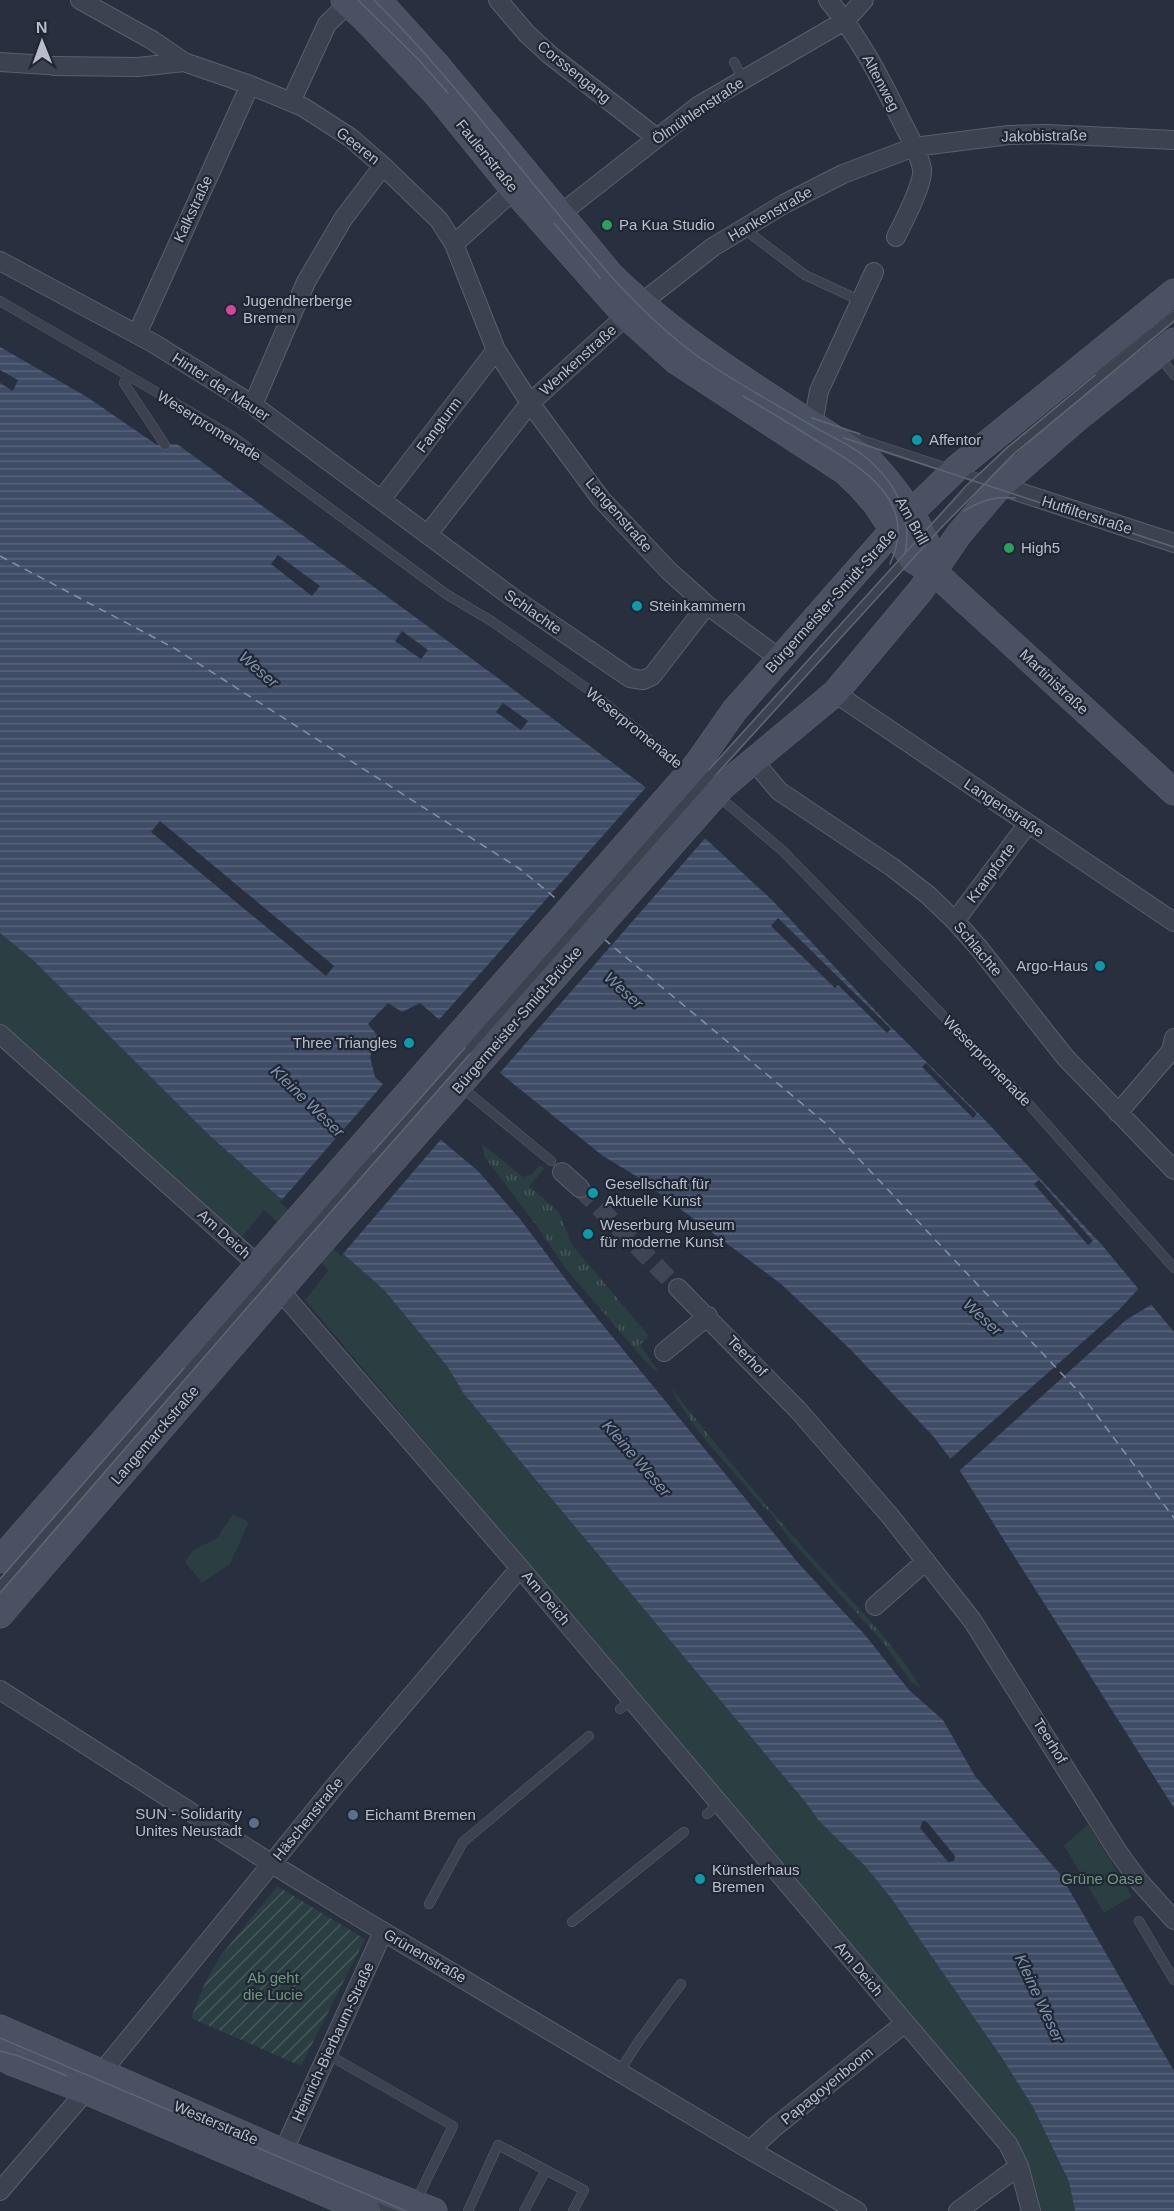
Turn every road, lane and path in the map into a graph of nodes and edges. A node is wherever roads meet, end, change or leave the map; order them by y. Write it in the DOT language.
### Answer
graph roads {
  1 [pos="80,0"];
  2 [pos="498,0"];
  3 [pos="828,0"];
  4 [pos="864,0"];
  5 [pos="353,1"];
  6 [pos="385,18"];
  7 [pos="846,21"];
  8 [pos="413,54"];
  9 [pos="0,62"];
  10 [pos="184,62"];
  11 [pos="734,62"];
  12 [pos="742,79"];
  13 [pos="250,85"];
  14 [pos="291,102"];
  15 [pos="657,138"];
  16 [pos="1174,140"];
  17 [pos="914,147"];
  18 [pos="383,166"];
  19 [pos="514,190"];
  20 [pos="560,216"];
  21 [pos="744,229"];
  22 [pos="896,237"];
  23 [pos="454,244"];
  24 [pos="0,261"];
  25 [pos="874,272"];
  26 [pos="1174,292"];
  27 [pos="0,301"];
  28 [pos="861,302"];
  29 [pos="633,310"];
  30 [pos="1174,316"];
  31 [pos="137,334"];
  32 [pos="650,334"];
  33 [pos="1166,348"];
  34 [pos="496,351"];
  35 [pos="1174,375"];
  36 [pos="128,376"];
  37 [pos="530,403"];
  38 [pos="253,405"];
  39 [pos="809,429"];
  40 [pos="165,445"];
  41 [pos="954,470"];
  42 [pos="871,477"];
  43 [pos="991,483"];
  44 [pos="381,500"];
  45 [pos="897,513"];
  46 [pos="428,534"];
  47 [pos="1174,543"];
  48 [pos="917,547"];
  49 [pos="934,572"];
  50 [pos="706,605"];
  51 [pos="779,658"];
  52 [pos="835,693"];
  53 [pos="753,760"];
  54 [pos="710,775"];
  55 [pos="1174,792"];
  56 [pos="1027,825"];
  57 [pos="955,921"];
  58 [pos="1174,922"];
  59 [pos="0,1034"];
  60 [pos="1174,1038"];
  61 [pos="470,1048"];
  62 [pos="459,1085"];
  63 [pos="416,1109"];
  64 [pos="1118,1113"];
  65 [pos="556,1167"];
  66 [pos="1174,1170"];
  67 [pos="580,1188"];
  68 [pos="298,1243"];
  69 [pos="1174,1268"];
  70 [pos="269,1277"];
  71 [pos="678,1288"];
  72 [pos="708,1316"];
  73 [pos="663,1352"];
  74 [pos="0,1560"];
  75 [pos="926,1561"];
  76 [pos="520,1568"];
  77 [pos="0,1586"];
  78 [pos="875,1606"];
  79 [pos="0,1615"];
  80 [pos="0,1690"];
  81 [pos="589,1736"];
  82 [pos="684,1832"];
  83 [pos="272,1864"];
  84 [pos="429,1904"];
  85 [pos="1174,1920"];
  86 [pos="1139,1921"];
  87 [pos="572,1923"];
  88 [pos="383,1932"];
  89 [pos="1174,1980"];
  90 [pos="681,1984"];
  91 [pos="905,2023"];
  92 [pos="0,2028"];
  93 [pos="0,2038"];
  94 [pos="0,2054"];
  95 [pos="326,2054"];
  96 [pos="620,2072"];
  97 [pos="93,2082"];
  98 [pos="750,2150"];
  99 [pos="279,2158"];
  100 [pos="1018,2166"];
  101 [pos="546,2170"];
  102 [pos="0,2192"];
  103 [pos="350,2204"];
  104 [pos="415,2208"];
  105 [pos="468,2211"];
  106 [pos="524,2211"];
  107 [pos="573,2211"];
  108 [pos="857,2211"];
  109 [pos="958,2211"];
  110 [pos="1031,2211"];
  1 -- 10 [label="street, Geeren"];
  2 -- 15 [label="street, Corssengang"];
  3 -- 7 [label="street, Altenweg"];
  4 -- 7 [label="street"];
  5 -- 6 [label="lane"];
  5 -- 14 [label="street"];
  5 -- 19 [label="main road, Faulenstraße"];
  6 -- 20 [label="main road, Faulenstraße"];
  7 -- 12 [label="street, Ölmühlenstraße"];
  7 -- 17 [label="street, Altenweg"];
  8 -- 32 [label="lane"];
  9 -- 10 [label="street"];
  10 -- 13 [label="street, Geeren"];
  11 -- 12 [label="lane"];
  12 -- 15 [label="street, Ölmühlenstraße"];
  13 -- 14 [label="street, Geeren"];
  13 -- 31 [label="street, Kalkstraße"];
  14 -- 18 [label="street, Geeren"];
  15 -- 20 [label="street, Ölmühlenstraße"];
  16 -- 17 [label="street, Jakobistraße"];
  17 -- 21 [label="street, Hankenstraße"];
  17 -- 22 [label="street, Altenweg"];
  18 -- 23 [label="street, Geeren"];
  18 -- 38 [label="street"];
  19 -- 23 [label="street"];
  19 -- 29 [label="main road, Faulenstraße"];
  20 -- 29 [label="main road, Faulenstraße"];
  21 -- 28 [label="lane"];
  21 -- 29 [label="street, Hankenstraße"];
  23 -- 34 [label="street, Geeren"];
  24 -- 31 [label="street, Hinter der Mauer"];
  25 -- 28 [label="street"];
  26 -- 41 [label="main road, Bürgermeister-Smidt-Straße"];
  27 -- 36 [label="lane, Weserpromenade"];
  28 -- 39 [label="street"];
  29 -- 32 [label="main road, Am Brill"];
  29 -- 37 [label="street, Wenkenstraße"];
  29 -- 39 [label="main road, Am Brill"];
  30 -- 43 [label="lane"];
  31 -- 38 [label="street, Hinter der Mauer"];
  32 -- 39 [label="lane"];
  32 -- 45 [label="main road, Am Brill"];
  33 -- 35 [label="lane"];
  33 -- 43 [label="main road"];
  34 -- 37 [label="street, Geeren"];
  34 -- 44 [label="street, Fangturm"];
  36 -- 40 [label="lane"];
  36 -- 69 [label="lane, Weserpromenade"];
  37 -- 46 [label="street"];
  37 -- 50 [label="street, Langenstraße"];
  38 -- 44 [label="street, Hinter der Mauer"];
  39 -- 41 [label="lane"];
  39 -- 45 [label="main road, Am Brill"];
  41 -- 43 [label="lane"];
  41 -- 45 [label="main road, Bürgermeister-Smidt-Straße"];
  42 -- 45 [label="lane"];
  43 -- 47 [label="street, Hutfilterstraße"];
  43 -- 48 [label="lane"];
  43 -- 49 [label="main road"];
  44 -- 46 [label="street, Hinter der Mauer"];
  45 -- 48 [label="main road, Am Brill"];
  45 -- 51 [label="main road, Bürgermeister-Smidt-Straße"];
  46 -- 50 [label="street, Schlachte"];
  48 -- 49 [label="main road, Am Brill"];
  48 -- 54 [label="lane"];
  49 -- 52 [label="main road"];
  49 -- 55 [label="main road, Martinistraße"];
  50 -- 51 [label="street, Langenstraße"];
  51 -- 54 [label="main road, Bürgermeister-Smidt-Straße"];
  52 -- 53 [label="main road"];
  52 -- 56 [label="street, Langenstraße"];
  53 -- 54 [label="main road"];
  53 -- 57 [label="street, Schlachte"];
  54 -- 61 [label="main road, Bürgermeister-Smidt-Brücke, bridge"];
  54 -- 61 [label="main road, Bürgermeister-Smidt-Brücke, bridge"];
  56 -- 57 [label="street, Kranpforte"];
  56 -- 58 [label="street, Langenstraße"];
  57 -- 64 [label="street, Schlachte"];
  59 -- 70 [label="street, Am Deich"];
  60 -- 64 [label="street"];
  61 -- 62 [label="main road, Bürgermeister-Smidt-Brücke"];
  61 -- 63 [label="main road, Bürgermeister-Smidt-Brücke"];
  62 -- 63 [label="main road, Bürgermeister-Smidt-Brücke"];
  62 -- 65 [label="lane"];
  63 -- 68 [label="main road, Bürgermeister-Smidt-Brücke"];
  63 -- 68 [label="main road, Bürgermeister-Smidt-Brücke"];
  64 -- 66 [label="street, Schlachte"];
  65 -- 67 [label="street"];
  68 -- 70 [label="main road, Langemarckstraße"];
  68 -- 70 [label="main road, Langemarckstraße"];
  70 -- 74 [label="main road, Langemarckstraße"];
  70 -- 76 [label="street, Am Deich"];
  70 -- 77 [label="lane"];
  70 -- 79 [label="main road, Langemarckstraße"];
  71 -- 72 [label="street, Teerhof"];
  72 -- 73 [label="street"];
  72 -- 75 [label="street, Teerhof"];
  75 -- 78 [label="street"];
  75 -- 85 [label="street, Teerhof"];
  76 -- 83 [label="street, Häschenstraße"];
  76 -- 91 [label="street, Am Deich"];
  80 -- 83 [label="street, Grünenstraße"];
  81 -- 84 [label="lane"];
  82 -- 87 [label="lane"];
  83 -- 88 [label="street, Grünenstraße"];
  83 -- 97 [label="street, Häschenstraße"];
  86 -- 89 [label="lane"];
  88 -- 95 [label="street, Heinrich-Bierbaum-Straße"];
  88 -- 96 [label="street, Grünenstraße"];
  90 -- 96 [label="lane"];
  91 -- 98 [label="street, Papagoyenboom"];
  91 -- 100 [label="street, Am Deich"];
  92 -- 97 [label="main road, Westerstraße"];
  93 -- 94 [label="lane"];
  94 -- 97 [label="main road, Westerstraße"];
  95 -- 99 [label="street, Heinrich-Bierbaum-Straße"];
  95 -- 104 [label="lane"];
  96 -- 98 [label="street, Grünenstraße"];
  97 -- 99 [label="main road, Westerstraße"];
  97 -- 102 [label="street, Häschenstraße"];
  97 -- 103 [label="main road, Westerstraße"];
  98 -- 108 [label="street, Grünenstraße"];
  99 -- 104 [label="main road, Westerstraße"];
  100 -- 109 [label="street"];
  100 -- 110 [label="street, Am Deich"];
  101 -- 105 [label="lane"];
  101 -- 106 [label="lane"];
  101 -- 107 [label="lane"];
  103 -- 104 [label="lane"];
}
